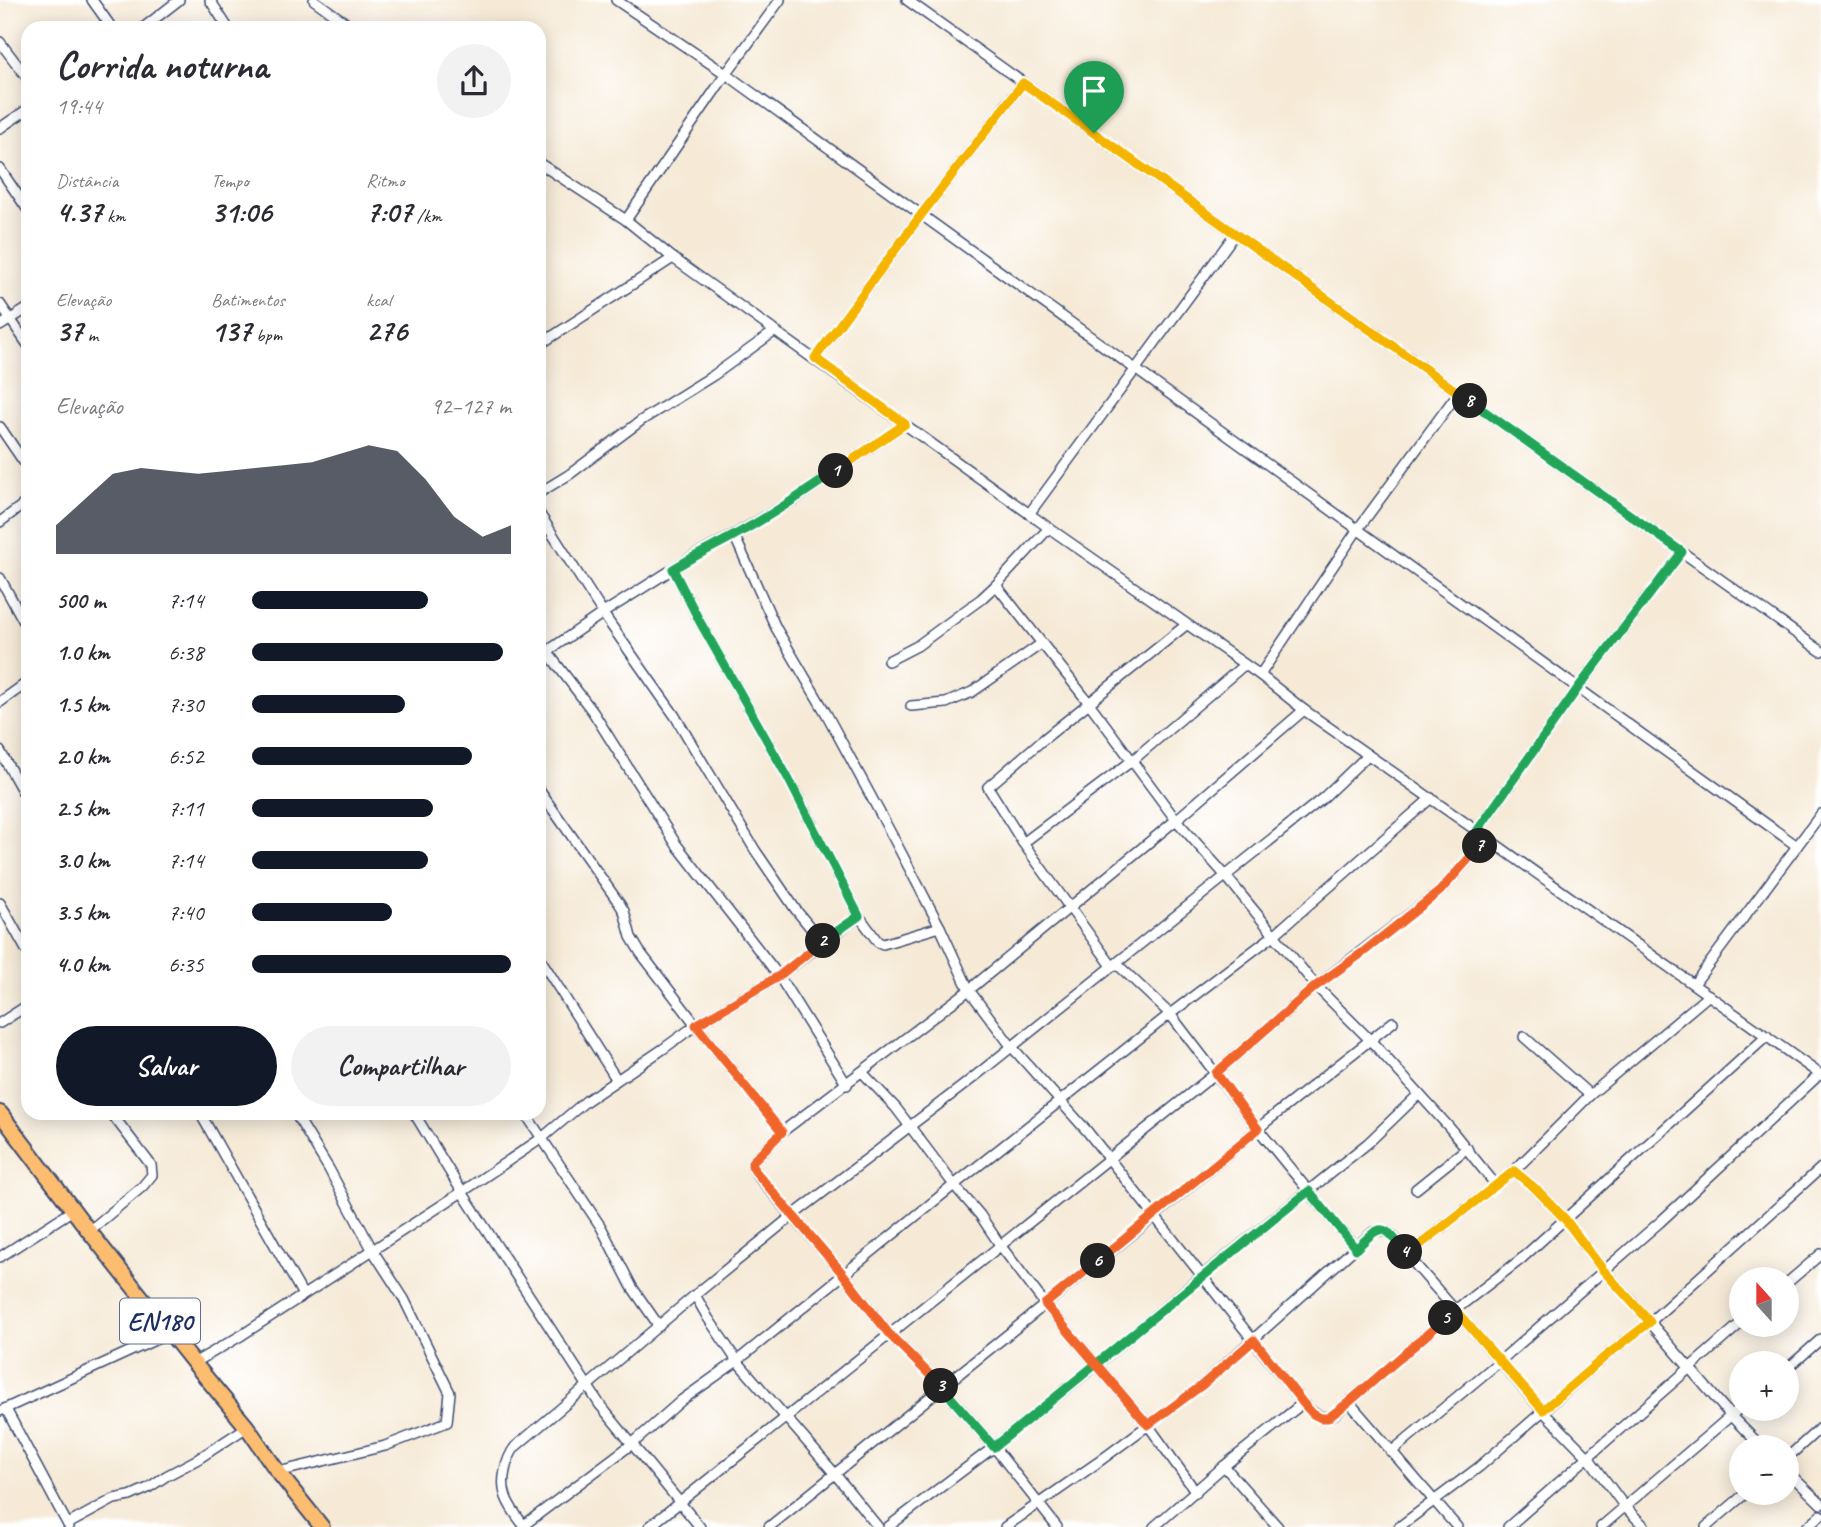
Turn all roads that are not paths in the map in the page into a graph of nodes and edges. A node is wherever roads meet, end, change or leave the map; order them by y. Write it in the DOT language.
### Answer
graph roads {
  1 [pos="92,0"];
  2 [pos="179,0"];
  3 [pos="210,0"];
  4 [pos="314,0"];
  5 [pos="616,0"];
  6 [pos="780,0"];
  7 [pos="907,0"];
  8 [pos="106,21"];
  9 [pos="151,21"];
  10 [pos="224,21"];
  11 [pos="343,21"];
  12 [pos="0,42"];
  13 [pos="21,70"];
  14 [pos="726,74"];
  15 [pos="1023,83"];
  16 [pos="21,114"];
  17 [pos="0,128"];
  18 [pos="546,168"];
  19 [pos="0,169"];
  20 [pos="21,200"];
  21 [pos="921,215"];
  22 [pos="626,220"];
  23 [pos="1235,233"];
  24 [pos="673,257"];
  25 [pos="0,304"];
  26 [pos="21,312"];
  27 [pos="10,319"];
  28 [pos="0,326"];
  29 [pos="775,331"];
  30 [pos="21,335"];
  31 [pos="546,340"];
  32 [pos="815,358"];
  33 [pos="1135,369"];
  34 [pos="1458,393"];
  35 [pos="905,424"];
  36 [pos="0,427"];
  37 [pos="21,458"];
  38 [pos="546,489"];
  39 [pos="21,506"];
  40 [pos="1029,514"];
  41 [pos="0,522"];
  42 [pos="546,524"];
  43 [pos="1049,528"];
  44 [pos="1358,529"];
  45 [pos="734,536"];
  46 [pos="1682,552"];
  47 [pos="673,569"];
  48 [pos="0,578"];
  49 [pos="996,585"];
  50 [pos="603,613"];
  51 [pos="21,616"];
  52 [pos="1186,625"];
  53 [pos="1041,644"];
  54 [pos="1821,651"];
  55 [pos="546,652"];
  56 [pos="546,657"];
  57 [pos="888,661"];
  58 [pos="1244,665"];
  59 [pos="1260,675"];
  60 [pos="21,687"];
  61 [pos="1578,688"];
  62 [pos="0,702"];
  63 [pos="1089,703"];
  64 [pos="911,706"];
  65 [pos="1304,710"];
  66 [pos="0,751"];
  67 [pos="1368,755"];
  68 [pos="1133,760"];
  69 [pos="21,788"];
  70 [pos="1431,798"];
  71 [pos="546,800"];
  72 [pos="1821,814"];
  73 [pos="1176,820"];
  74 [pos="1477,831"];
  75 [pos="1487,839"];
  76 [pos="1023,843"];
  77 [pos="1797,846"];
  78 [pos="1225,875"];
  79 [pos="0,903"];
  80 [pos="1070,907"];
  81 [pos="859,916"];
  82 [pos="940,927"];
  83 [pos="1274,935"];
  84 [pos="21,940"];
  85 [pos="822,942"];
  86 [pos="1112,966"];
  87 [pos="546,968"];
  88 [pos="779,976"];
  89 [pos="1694,984"];
  90 [pos="1316,986"];
  91 [pos="969,990"];
  92 [pos="1709,995"];
  93 [pos="21,1010"];
  94 [pos="1170,1014"];
  95 [pos="1393,1022"];
  96 [pos="0,1023"];
  97 [pos="696,1025"];
  98 [pos="1524,1037"];
  99 [pos="1767,1037"];
  100 [pos="1371,1041"];
  101 [pos="1011,1046"];
  102 [pos="862,1072"];
  103 [pos="1216,1073"];
  104 [pos="1820,1074"];
  105 [pos="617,1080"];
  106 [pos="846,1085"];
  107 [pos="1419,1094"];
  108 [pos="1590,1096"];
  109 [pos="1061,1101"];
  110 [pos="0,1113"];
  111 [pos="116,1120"];
  112 [pos="204,1120"];
  113 [pos="299,1120"];
  114 [pos="418,1120"];
  115 [pos="530,1120"];
  116 [pos="909,1128"];
  117 [pos="1258,1129"];
  118 [pos="782,1132"];
  119 [pos="542,1139"];
  120 [pos="1467,1148"];
  121 [pos="1109,1158"];
  122 [pos="1821,1168"];
  123 [pos="1514,1171"];
  124 [pos="1495,1184"];
  125 [pos="954,1185"];
  126 [pos="1416,1189"];
  127 [pos="1309,1191"];
  128 [pos="462,1192"];
  129 [pos="73,1210"];
  130 [pos="792,1216"];
  131 [pos="1154,1216"];
  132 [pos="1565,1219"];
  133 [pos="89,1231"];
  134 [pos="1000,1245"];
  135 [pos="1356,1249"];
  136 [pos="373,1251"];
  137 [pos="1821,1254"];
  138 [pos="1407,1255"];
  139 [pos="0,1257"];
  140 [pos="1603,1270"];
  141 [pos="1799,1273"];
  142 [pos="843,1274"];
  143 [pos="1202,1276"];
  144 [pos="303,1295"];
  145 [pos="695,1295"];
  146 [pos="1045,1304"];
  147 [pos="1455,1310"];
  148 [pos="1650,1322"];
  149 [pos="659,1326"];
  150 [pos="170,1333"];
  151 [pos="1729,1333"];
  152 [pos="889,1334"];
  153 [pos="1821,1339"];
  154 [pos="1254,1340"];
  155 [pos="1799,1358"];
  156 [pos="737,1361"];
  157 [pos="1500,1361"];
  158 [pos="194,1363"];
  159 [pos="1097,1364"];
  160 [pos="1689,1368"];
  161 [pos="588,1386"];
  162 [pos="942,1387"];
  163 [pos="1349,1402"];
  164 [pos="1303,1403"];
  165 [pos="3,1410"];
  166 [pos="1543,1410"];
  167 [pos="1729,1414"];
  168 [pos="786,1417"];
  169 [pos="1729,1418"];
  170 [pos="1736,1421"];
  171 [pos="1148,1425"];
  172 [pos="247,1427"];
  173 [pos="1821,1427"];
  174 [pos="1750,1435"];
  175 [pos="632,1444"];
  176 [pos="994,1447"];
  177 [pos="1799,1447"];
  178 [pos="1391,1452"];
  179 [pos="1588,1457"];
  180 [pos="1224,1466"];
  181 [pos="278,1472"];
  182 [pos="835,1474"];
  183 [pos="1799,1483"];
  184 [pos="1196,1492"];
  185 [pos="1433,1501"];
  186 [pos="679,1502"];
  187 [pos="1040,1504"];
  188 [pos="1821,1504"];
  189 [pos="1732,1505"];
  190 [pos="1625,1507"];
  191 [pos="1821,1515"];
  192 [pos="69,1526"];
  193 [pos="524,1526"];
  194 [pos="322,1527"];
  195 [pos="649,1527"];
  196 [pos="700,1527"];
  197 [pos="769,1527"];
  198 [pos="878,1527"];
  199 [pos="888,1527"];
  200 [pos="1005,1527"];
  201 [pos="1057,1527"];
  202 [pos="1154,1527"];
  203 [pos="1278,1527"];
  204 [pos="1399,1527"];
  205 [pos="1457,1527"];
  206 [pos="1508,1527"];
  207 [pos="1601,1527"];
  208 [pos="1645,1527"];
  209 [pos="1706,1527"];
  210 [pos="1807,1527"];
  1 -- 8 [label="street"];
  2 -- 9 [label="street"];
  3 -- 10 [label="street"];
  4 -- 11 [label="street"];
  5 -- 14 [label="street"];
  6 -- 14 [label="street"];
  7 -- 15 [label="street"];
  12 -- 13 [label="street"];
  14 -- 21 [label="street"];
  14 -- 22 [label="street"];
  15 -- 21 [label="street"];
  15 -- 23 [label="street"];
  16 -- 17 [label="street"];
  18 -- 22 [label="street"];
  19 -- 20 [label="street"];
  21 -- 32 [label="street"];
  21 -- 33 [label="street"];
  22 -- 24 [label="street"];
  23 -- 33 [label="street"];
  23 -- 34 [label="street"];
  24 -- 29 [label="street"];
  24 -- 31 [label="street"];
  25 -- 27 [label="street"];
  26 -- 27 [label="street"];
  27 -- 28 [label="street"];
  27 -- 30 [label="street"];
  29 -- 32 [label="street"];
  29 -- 38 [label="street"];
  32 -- 35 [label="street"];
  33 -- 40 [label="street"];
  33 -- 44 [label="street"];
  34 -- 44 [label="street"];
  34 -- 46 [label="street"];
  35 -- 40 [label="street"];
  35 -- 45 [label="street"];
  36 -- 37 [label="street"];
  39 -- 41 [label="street"];
  40 -- 43 [label="street"];
  42 -- 50 [label="street"];
  43 -- 49 [label="street"];
  43 -- 52 [label="street"];
  44 -- 59 [label="street"];
  44 -- 61 [label="street"];
  45 -- 47 [label="street"];
  45 -- 82 [label="street"];
  46 -- 54 [label="street"];
  46 -- 61 [label="street"];
  47 -- 50 [label="street"];
  47 -- 81 [label="street"];
  48 -- 51 [label="street"];
  49 -- 53 [label="street"];
  49 -- 57 [label="street"];
  50 -- 55 [label="street"];
  50 -- 85 [label="street"];
  52 -- 58 [label="street"];
  52 -- 63 [label="street"];
  53 -- 63 [label="street"];
  53 -- 64 [label="street"];
  56 -- 88 [label="street"];
  58 -- 59 [label="street"];
  58 -- 68 [label="street"];
  59 -- 65 [label="street"];
  60 -- 62 [label="street"];
  61 -- 74 [label="street"];
  61 -- 77 [label="street"];
  63 -- 68 [label="street"];
  63 -- 76 [label="street"];
  65 -- 67 [label="street"];
  65 -- 73 [label="street"];
  66 -- 69 [label="street"];
  67 -- 70 [label="street"];
  67 -- 78 [label="street"];
  68 -- 73 [label="street"];
  68 -- 76 [label="street"];
  70 -- 74 [label="street"];
  70 -- 83 [label="street"];
  71 -- 97 [label="street"];
  72 -- 77 [label="street"];
  73 -- 78 [label="street"];
  73 -- 80 [label="street"];
  74 -- 75 [label="street"];
  75 -- 89 [label="street"];
  75 -- 90 [label="street"];
  76 -- 80 [label="street"];
  77 -- 89 [label="street"];
  78 -- 83 [label="street"];
  78 -- 86 [label="street"];
  79 -- 84 [label="street"];
  80 -- 86 [label="street"];
  80 -- 91 [label="street"];
  81 -- 82 [label="street"];
  81 -- 85 [label="street"];
  82 -- 91 [label="street"];
  83 -- 90 [label="street"];
  83 -- 94 [label="street"];
  85 -- 88 [label="street"];
  86 -- 94 [label="street"];
  86 -- 101 [label="street"];
  87 -- 105 [label="street"];
  88 -- 97 [label="street"];
  88 -- 106 [label="street"];
  89 -- 92 [label="street"];
  90 -- 100 [label="street"];
  90 -- 103 [label="street"];
  91 -- 101 [label="street"];
  91 -- 102 [label="street"];
  92 -- 99 [label="street"];
  92 -- 108 [label="street"];
  93 -- 96 [label="street"];
  94 -- 103 [label="street"];
  94 -- 109 [label="street"];
  95 -- 100 [label="street"];
  97 -- 105 [label="street"];
  97 -- 118 [label="street"];
  98 -- 108 [label="street"];
  99 -- 104 [label="street"];
  99 -- 132 [label="street"];
  100 -- 107 [label="street"];
  100 -- 117 [label="street"];
  101 -- 109 [label="street"];
  101 -- 116 [label="street"];
  102 -- 106 [label="street"];
  102 -- 116 [label="street"];
  103 -- 117 [label="street"];
  103 -- 121 [label="street"];
  104 -- 140 [label="street"];
  105 -- 119 [label="street"];
  106 -- 118 [label="street"];
  107 -- 120 [label="street"];
  107 -- 127 [label="street"];
  108 -- 123 [label="street"];
  109 -- 121 [label="street"];
  109 -- 125 [label="street"];
  110 -- 129 [label="main road, EN180"];
  111 -- 133 [label="street"];
  112 -- 144 [label="street"];
  113 -- 136 [label="street"];
  114 -- 128 [label="street"];
  115 -- 119 [label="street"];
  116 -- 125 [label="street"];
  116 -- 130 [label="street"];
  117 -- 127 [label="street"];
  117 -- 131 [label="street"];
  118 -- 130 [label="street"];
  119 -- 128 [label="street"];
  119 -- 149 [label="street"];
  120 -- 124 [label="street"];
  120 -- 126 [label="street"];
  121 -- 131 [label="street"];
  121 -- 134 [label="street"];
  122 -- 148 [label="street"];
  123 -- 124 [label="street"];
  123 -- 132 [label="street"];
  124 -- 138 [label="street"];
  125 -- 134 [label="street"];
  125 -- 142 [label="street"];
  127 -- 135 [label="street"];
  127 -- 143 [label="street"];
  128 -- 136 [label="street"];
  128 -- 161 [label="street"];
  129 -- 133 [label="main road, EN180"];
  129 -- 139 [label="street"];
  130 -- 142 [label="street"];
  130 -- 145 [label="street"];
  131 -- 143 [label="street"];
  131 -- 146 [label="street"];
  132 -- 140 [label="street"];
  132 -- 147 [label="street"];
  133 -- 150 [label="main road, EN180"];
  134 -- 146 [label="street"];
  134 -- 152 [label="street"];
  135 -- 138 [label="street"];
  135 -- 154 [label="street"];
  136 -- 144 [label="street"];
  136 -- 181 [label="street"];
  137 -- 141 [label="street"];
  138 -- 147 [label="street"];
  140 -- 148 [label="street"];
  140 -- 157 [label="street"];
  142 -- 152 [label="street"];
  142 -- 156 [label="street"];
  143 -- 154 [label="street"];
  143 -- 159 [label="street"];
  144 -- 158 [label="street"];
  145 -- 149 [label="street"];
  145 -- 156 [label="street"];
  146 -- 159 [label="street"];
  146 -- 162 [label="street"];
  147 -- 157 [label="street"];
  147 -- 163 [label="street"];
  148 -- 160 [label="street"];
  148 -- 166 [label="street"];
  149 -- 161 [label="street"];
  150 -- 158 [label="main road, EN180"];
  150 -- 165 [label="street"];
  151 -- 160 [label="street"];
  152 -- 162 [label="street"];
  152 -- 168 [label="street"];
  153 -- 155 [label="street"];
  154 -- 164 [label="street"];
  154 -- 171 [label="street"];
  156 -- 168 [label="street"];
  156 -- 175 [label="street"];
  157 -- 166 [label="street"];
  157 -- 178 [label="street"];
  158 -- 172 [label="main road, EN180"];
  159 -- 171 [label="street"];
  159 -- 176 [label="street"];
  160 -- 167 [label="street"];
  160 -- 179 [label="street"];
  161 -- 175 [label="street"];
  161 -- 193 [label="street"];
  162 -- 176 [label="street"];
  162 -- 182 [label="street"];
  163 -- 164 [label="street"];
  163 -- 178 [label="street"];
  164 -- 180 [label="street"];
  165 -- 192 [label="street"];
  166 -- 179 [label="street"];
  166 -- 185 [label="street"];
  168 -- 182 [label="street"];
  168 -- 186 [label="street"];
  169 -- 190 [label="street"];
  170 -- 174 [label="street"];
  171 -- 184 [label="street"];
  171 -- 187 [label="street"];
  172 -- 181 [label="main road, EN180"];
  172 -- 192 [label="street"];
  173 -- 177 [label="street"];
  175 -- 186 [label="street"];
  175 -- 193 [label="street"];
  176 -- 187 [label="street"];
  176 -- 199 [label="street"];
  178 -- 185 [label="street"];
  179 -- 190 [label="street"];
  179 -- 206 [label="street"];
  180 -- 184 [label="street"];
  180 -- 203 [label="street"];
  181 -- 194 [label="main road, EN180"];
  182 -- 197 [label="street"];
  182 -- 198 [label="street"];
  183 -- 188 [label="street"];
  184 -- 202 [label="street"];
  185 -- 204 [label="street"];
  185 -- 205 [label="street"];
  186 -- 195 [label="street"];
  186 -- 196 [label="street"];
  187 -- 200 [label="street"];
  187 -- 201 [label="street"];
  189 -- 209 [label="street"];
  190 -- 207 [label="street"];
  190 -- 208 [label="street"];
  191 -- 210 [label="street"];
}
